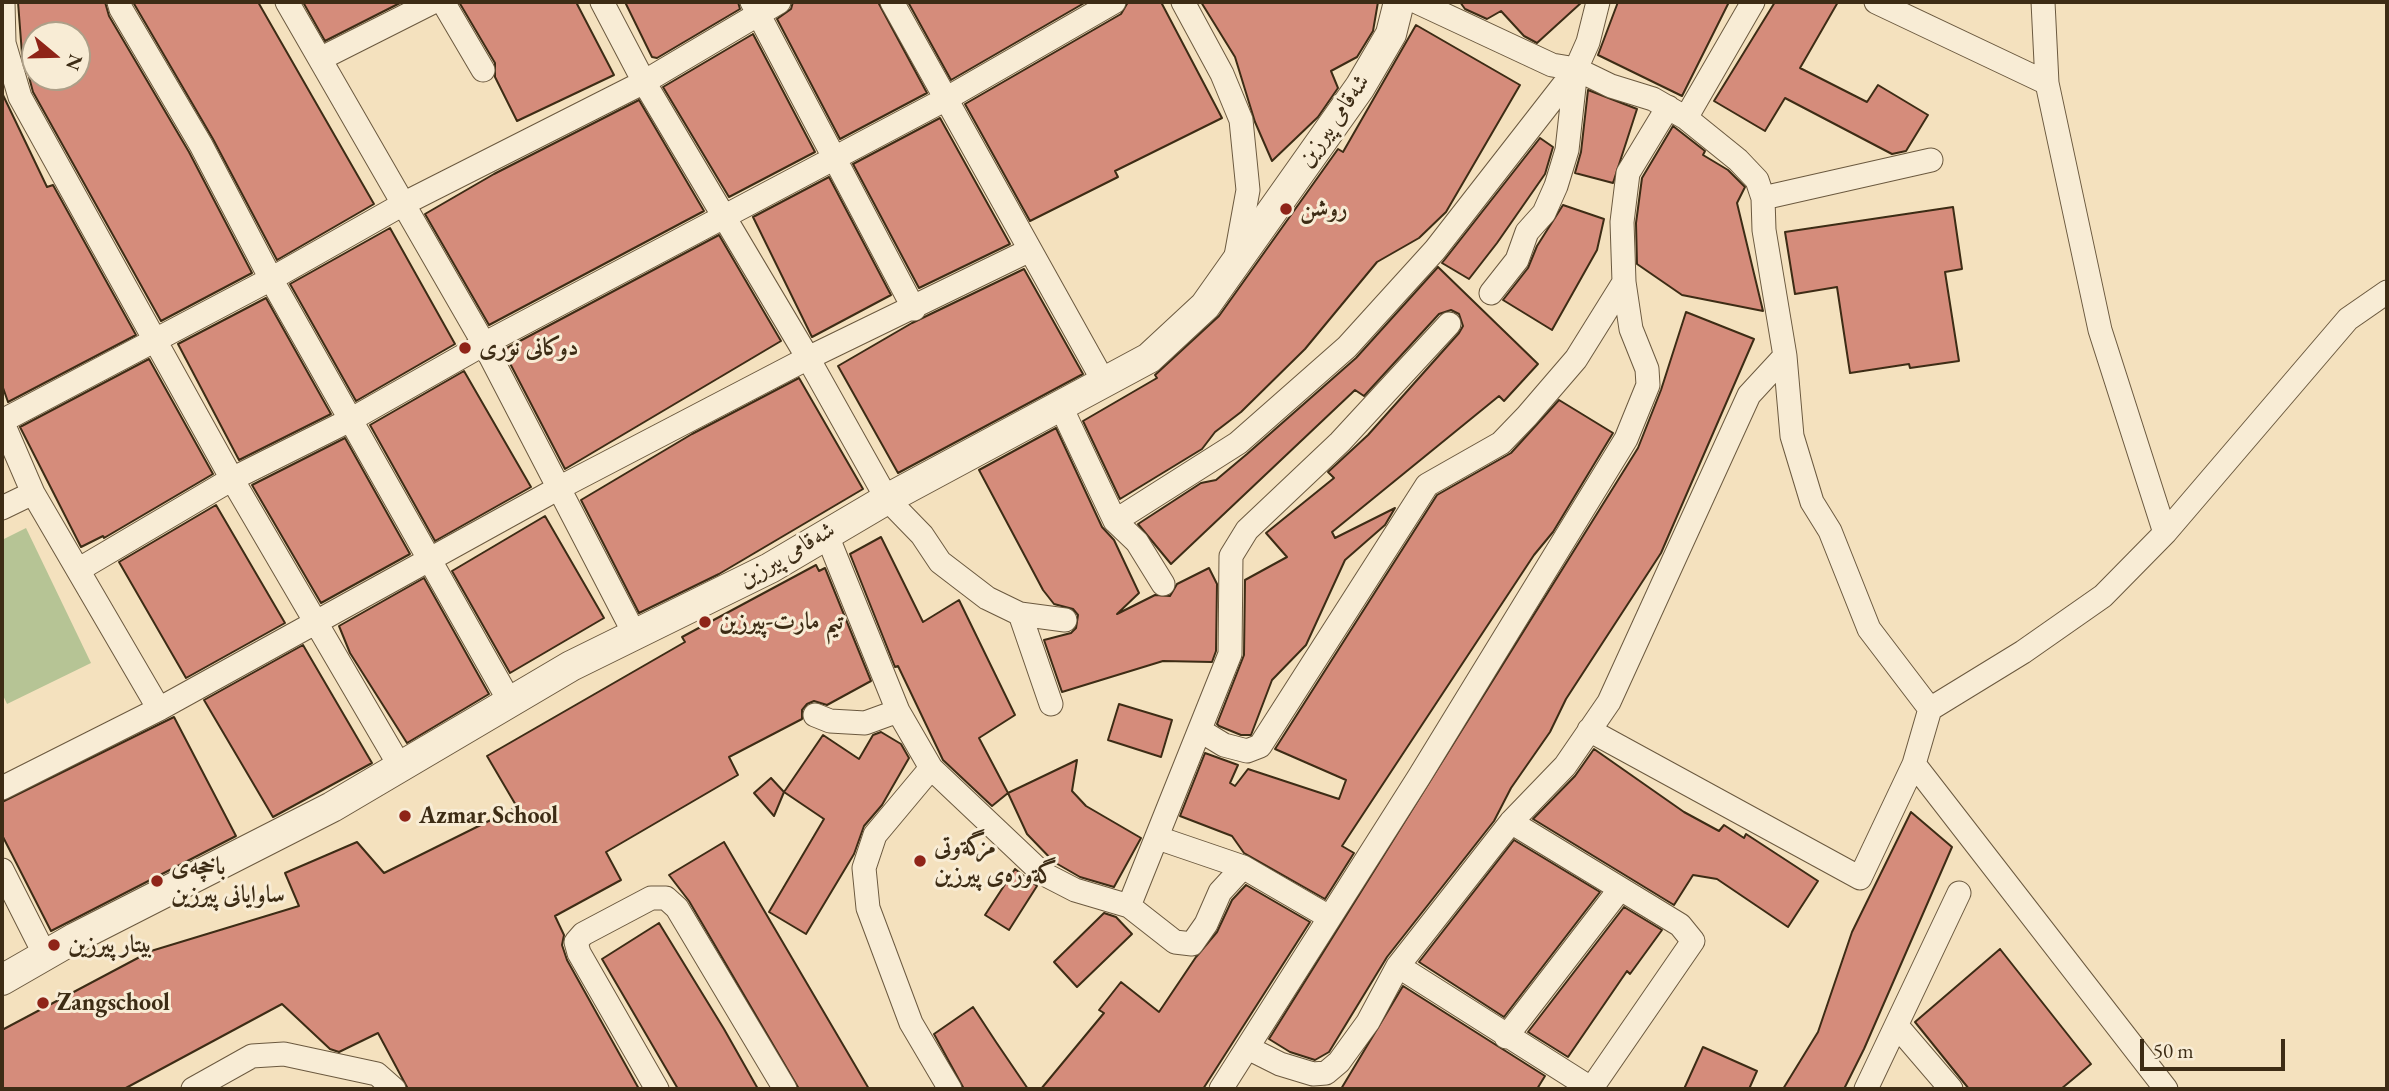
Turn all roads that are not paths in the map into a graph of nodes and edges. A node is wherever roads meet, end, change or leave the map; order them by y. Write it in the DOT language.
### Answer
graph roads {
  1 [pos="3,2"];
  2 [pos="120,2"];
  3 [pos="287,2"];
  4 [pos="433,2"];
  5 [pos="443,2"];
  6 [pos="601,2"];
  7 [pos="779,2"];
  8 [pos="892,2"];
  9 [pos="1114,2"];
  10 [pos="1183,2"];
  11 [pos="1399,2"];
  12 [pos="1416,2"];
  13 [pos="1598,2"];
  14 [pos="1753,2"];
  15 [pos="1876,2"];
  16 [pos="2043,2"];
  17 [pos="755,7"];
  18 [pos="320,59"];
  19 [pos="483,69"];
  20 [pos="1576,69"];
  21 [pos="644,82"];
  22 [pos="2048,83"];
  23 [pos="944,100"];
  24 [pos="1677,112"];
  25 [pos="834,159"];
  26 [pos="1931,160"];
  27 [pos="1763,198"];
  28 [pos="405,203"];
  29 [pos="723,217"];
  30 [pos="1028,251"];
  31 [pos="1235,260"];
  32 [pos="271,279"];
  33 [pos="1624,282"];
  34 [pos="2387,292"];
  35 [pos="1491,293"];
  36 [pos="914,309"];
  37 [pos="1449,324"];
  38 [pos="156,341"];
  39 [pos="484,344"];
  40 [pos="1785,356"];
  41 [pos="808,358"];
  42 [pos="1105,384"];
  43 [pos="1061,407"];
  44 [pos="352,419"];
  45 [pos="2,421"];
  46 [pos="232,479"];
  47 [pos="557,489"];
  48 [pos="33,493"];
  49 [pos="887,499"];
  50 [pos="2,508"];
  51 [pos="1115,521"];
  52 [pos="826,533"];
  53 [pos="2165,533"];
  54 [pos="429,560"];
  55 [pos="78,570"];
  56 [pos="1163,584"];
  57 [pos="1020,614"];
  58 [pos="1065,620"];
  59 [pos="314,625"];
  60 [pos="634,633"];
  61 [pos="509,702"];
  62 [pos="1051,704"];
  63 [pos="159,709"];
  64 [pos="1930,709"];
  65 [pos="898,711"];
  66 [pos="815,715"];
  67 [pos="1589,730"];
  68 [pos="1201,731"];
  69 [pos="1914,764"];
  70 [pos="401,768"];
  71 [pos="931,768"];
  72 [pos="2,788"];
  73 [pos="1511,822"];
  74 [pos="1158,838"];
  75 [pos="1244,867"];
  76 [pos="2,870"];
  77 [pos="1620,889"];
  78 [pos="1959,893"];
  79 [pos="1129,906"];
  80 [pos="1329,917"];
  81 [pos="45,954"];
  82 [pos="1398,966"];
  83 [pos="2,980"];
  84 [pos="1897,1026"];
  85 [pos="1506,1037"];
  86 [pos="1250,1049"];
  87 [pos="1298,1069"];
  88 [pos="652,1088"];
  89 [pos="193,1089"];
  90 [pos="394,1089"];
  91 [pos="786,1089"];
  92 [pos="950,1089"];
  93 [pos="1221,1089"];
  94 [pos="1310,1089"];
  95 [pos="1592,1089"];
  96 [pos="1866,1089"];
  97 [pos="1951,1089"];
  98 [pos="2166,1089"];
  1 -- 38 [label="street"];
  2 -- 32 [label="street"];
  3 -- 18 [label="street"];
  4 -- 18 [label="street"];
  5 -- 19 [label="street"];
  6 -- 21 [label="street"];
  7 -- 17 [label="street"];
  8 -- 23 [label="street"];
  9 -- 23 [label="street"];
  10 -- 31 [label="street"];
  11 -- 31 [label="street, شەقامی پیرزین"];
  12 -- 20 [label="street"];
  13 -- 20 [label="street"];
  14 -- 24 [label="street"];
  15 -- 22 [label="street"];
  16 -- 22 [label="street"];
  17 -- 21 [label="street"];
  17 -- 25 [label="street"];
  18 -- 28 [label="street"];
  20 -- 24 [label="street"];
  20 -- 35 [label="street"];
  20 -- 51 [label="street"];
  21 -- 28 [label="street"];
  21 -- 29 [label="street"];
  22 -- 53 [label="street"];
  23 -- 25 [label="street"];
  23 -- 30 [label="street"];
  24 -- 27 [label="street"];
  24 -- 33 [label="street"];
  25 -- 29 [label="street"];
  25 -- 36 [label="street"];
  26 -- 27 [label="street"];
  27 -- 40 [label="street"];
  28 -- 32 [label="street"];
  28 -- 39 [label="street"];
  29 -- 39 [label="street"];
  29 -- 41 [label="street"];
  30 -- 36 [label="street"];
  30 -- 42 [label="street"];
  31 -- 42 [label="street, شەقامی پیرزین"];
  32 -- 38 [label="street"];
  32 -- 44 [label="street"];
  33 -- 68 [label="street"];
  33 -- 80 [label="street"];
  34 -- 53 [label="street"];
  36 -- 41 [label="street"];
  37 -- 68 [label="street"];
  38 -- 45 [label="street"];
  38 -- 46 [label="street"];
  39 -- 44 [label="street"];
  39 -- 47 [label="street"];
  40 -- 64 [label="street"];
  40 -- 67 [label="street"];
  41 -- 47 [label="street"];
  41 -- 49 [label="street"];
  42 -- 43 [label="street, شەقامی پیرزین"];
  43 -- 49 [label="street, شەقامی پیرزین"];
  43 -- 51 [label="street"];
  44 -- 46 [label="street"];
  44 -- 54 [label="street"];
  45 -- 48 [label="street"];
  46 -- 55 [label="street"];
  46 -- 59 [label="street"];
  47 -- 54 [label="street"];
  47 -- 60 [label="street"];
  48 -- 50 [label="street"];
  48 -- 55 [label="street"];
  49 -- 52 [label="street, شەقامی پیرزین"];
  49 -- 57 [label="street"];
  51 -- 56 [label="street"];
  52 -- 60 [label="street, شەقامی پیرزین"];
  52 -- 65 [label="street"];
  53 -- 64 [label="street"];
  54 -- 59 [label="street"];
  54 -- 61 [label="street"];
  55 -- 63 [label="street"];
  57 -- 58 [label="street"];
  57 -- 62 [label="street"];
  59 -- 63 [label="street"];
  59 -- 70 [label="street"];
  60 -- 61 [label="street, شەقامی پیرزین"];
  61 -- 70 [label="street, شەقامی پیرزین"];
  63 -- 72 [label="street"];
  64 -- 69 [label="street"];
  65 -- 66 [label="street"];
  65 -- 71 [label="street"];
  67 -- 69 [label="street"];
  67 -- 73 [label="street"];
  68 -- 74 [label="street"];
  69 -- 98 [label="street"];
  70 -- 81 [label="street, شەقامی پیرزین"];
  71 -- 79 [label="street"];
  71 -- 92 [label="street"];
  73 -- 77 [label="street"];
  73 -- 82 [label="street"];
  74 -- 75 [label="street"];
  74 -- 79 [label="street"];
  75 -- 79 [label="street"];
  75 -- 80 [label="street"];
  76 -- 81 [label="street"];
  77 -- 85 [label="street"];
  77 -- 95 [label="street"];
  78 -- 84 [label="street"];
  80 -- 86 [label="street"];
  81 -- 83 [label="street, شەقامی پیرزین"];
  82 -- 85 [label="street"];
  82 -- 87 [label="street"];
  84 -- 96 [label="street"];
  84 -- 97 [label="street"];
  85 -- 95 [label="street"];
  86 -- 87 [label="street"];
  86 -- 93 [label="street"];
  87 -- 94 [label="street"];
  88 -- 91 [label="street"];
  89 -- 90 [label="street"];
}
